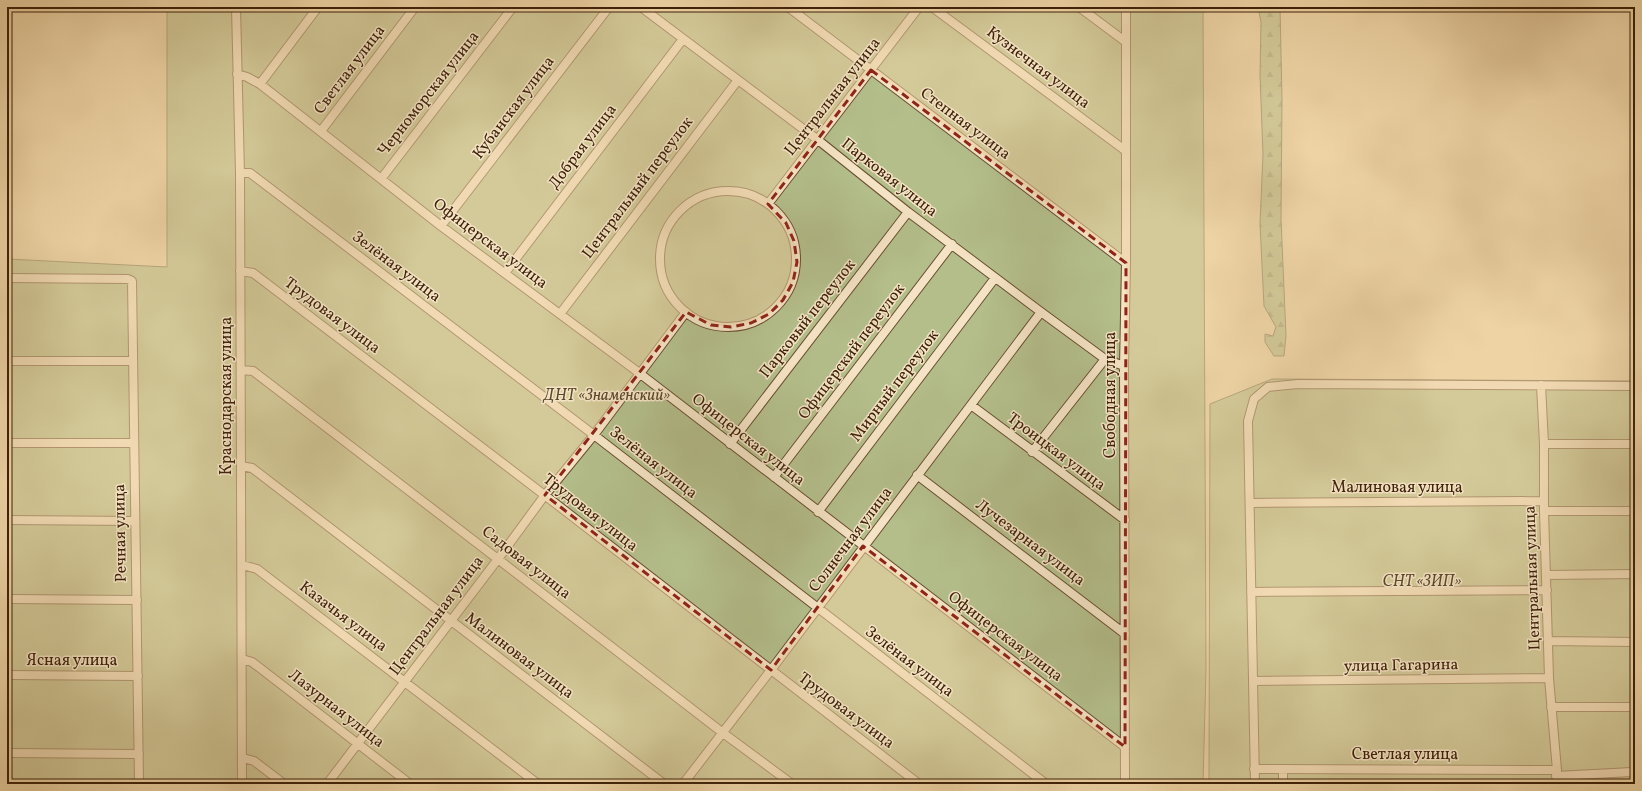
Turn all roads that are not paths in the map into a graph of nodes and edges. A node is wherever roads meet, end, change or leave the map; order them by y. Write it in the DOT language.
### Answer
graph roads {
  1 [pos="236,7"];
  2 [pos="318,7"];
  3 [pos="415,7"];
  4 [pos="513,7"];
  5 [pos="609,7"];
  6 [pos="641,7"];
  7 [pos="788,7"];
  8 [pos="919,7"];
  9 [pos="932,7"];
  10 [pos="1080,7"];
  11 [pos="1126,7"];
  12 [pos="683,39"];
  13 [pos="1126,42"];
  14 [pos="872,70"];
  15 [pos="237,74"];
  16 [pos="738,80"];
  17 [pos="260,84"];
  18 [pos="321,131"];
  19 [pos="818,140"];
  20 [pos="1126,151"];
  21 [pos="240,173"];
  22 [pos="381,178"];
  23 [pos="768,204"];
  24 [pos="908,212"];
  25 [pos="442,226"];
  26 [pos="952,244"];
  27 [pos="1126,262"];
  28 [pos="240,271"];
  29 [pos="505,273"];
  30 [pos="7,278"];
  31 [pos="995,278"];
  32 [pos="686,312"];
  33 [pos="1041,312"];
  34 [pos="560,314"];
  35 [pos="1105,359"];
  36 [pos="7,361"];
  37 [pos="132,361"];
  38 [pos="1124,366"];
  39 [pos="241,370"];
  40 [pos="639,374"];
  41 [pos="1541,385"];
  42 [pos="1635,386"];
  43 [pos="971,405"];
  44 [pos="594,435"];
  45 [pos="7,443"];
  46 [pos="134,443"];
  47 [pos="730,444"];
  48 [pos="1544,444"];
  49 [pos="1635,444"];
  50 [pos="1032,452"];
  51 [pos="241,466"];
  52 [pos="917,475"];
  53 [pos="774,477"];
  54 [pos="545,495"];
  55 [pos="1544,501"];
  56 [pos="1250,503"];
  57 [pos="1544,511"];
  58 [pos="1635,511"];
  59 [pos="818,512"];
  60 [pos="7,520"];
  61 [pos="1125,520"];
  62 [pos="135,521"];
  63 [pos="863,546"];
  64 [pos="498,559"];
  65 [pos="242,565"];
  66 [pos="1635,574"];
  67 [pos="1546,575"];
  68 [pos="1547,590"];
  69 [pos="1251,592"];
  70 [pos="7,599"];
  71 [pos="137,600"];
  72 [pos="817,609"];
  73 [pos="450,621"];
  74 [pos="1125,634"];
  75 [pos="1549,641"];
  76 [pos="1635,642"];
  77 [pos="242,659"];
  78 [pos="771,670"];
  79 [pos="7,675"];
  80 [pos="138,676"];
  81 [pos="1549,678"];
  82 [pos="1253,681"];
  83 [pos="404,682"];
  84 [pos="1551,707"];
  85 [pos="1635,707"];
  86 [pos="723,733"];
  87 [pos="358,744"];
  88 [pos="1125,747"];
  89 [pos="7,753"];
  90 [pos="139,754"];
  91 [pos="243,758"];
  92 [pos="1254,769"];
  93 [pos="1283,769"];
  94 [pos="1632,772"];
  95 [pos="1556,777"];
  96 [pos="139,784"];
  97 [pos="242,784"];
  98 [pos="284,784"];
  99 [pos="327,784"];
  100 [pos="410,784"];
  101 [pos="538,784"];
  102 [pos="664,784"];
  103 [pos="683,784"];
  104 [pos="792,784"];
  105 [pos="919,784"];
  106 [pos="1046,784"];
  107 [pos="1125,784"];
  108 [pos="1255,784"];
  109 [pos="1283,784"];
  1 -- 15 [label="street, Краснодарская улица"];
  2 -- 17 [label="street"];
  3 -- 18 [label="street, Светлая улица"];
  4 -- 22 [label="street, Черноморская улица"];
  5 -- 25 [label="street, Кубанская улица"];
  6 -- 12 [label="street, Парковая улица"];
  7 -- 14 [label="street, Степная улица"];
  8 -- 14 [label="street, Центральная улица"];
  9 -- 20 [label="street, Кузнечная улица"];
  10 -- 13 [label="street"];
  11 -- 13 [label="street, Свободная улица"];
  12 -- 16 [label="street, Парковая улица"];
  12 -- 29 [label="street, Добрая улица"];
  13 -- 20 [label="street, Свободная улица"];
  14 -- 19 [label="street, Центральная улица"];
  14 -- 27 [label="street, Степная улица"];
  15 -- 17 [label="street, Офицерская улица"];
  15 -- 21 [label="street, Краснодарская улица"];
  16 -- 19 [label="street, Парковая улица"];
  16 -- 34 [label="street, Центральный переулок"];
  17 -- 18 [label="street, Офицерская улица"];
  18 -- 22 [label="street, Офицерская улица"];
  19 -- 23 [label="street, Центральная улица"];
  19 -- 24 [label="street, Парковая улица"];
  20 -- 27 [label="street, Свободная улица"];
  21 -- 28 [label="street, Краснодарская улица"];
  21 -- 44 [label="street, Зелёная улица"];
  22 -- 25 [label="street, Офицерская улица"];
  23 -- 32 [label="street"];
  23 -- 32 [label="street"];
  24 -- 26 [label="street, Парковая улица"];
  24 -- 47 [label="street, Парковый переулок"];
  25 -- 29 [label="street, Офицерская улица"];
  26 -- 31 [label="street, Парковая улица"];
  26 -- 53 [label="street, Офицерский переулок"];
  27 -- 38 [label="street, Свободная улица"];
  28 -- 39 [label="street, Краснодарская улица"];
  28 -- 54 [label="street, Трудовая улица"];
  29 -- 34 [label="street, Офицерская улица"];
  30 -- 37 [label="street, Речная улица"];
  31 -- 33 [label="street, Парковая улица"];
  31 -- 59 [label="street, Мирный переулок"];
  32 -- 40 [label="street, Центральная улица"];
  33 -- 35 [label="street, Парковая улица"];
  33 -- 43 [label="street, Солнечная улица"];
  34 -- 40 [label="street, Офицерская улица"];
  35 -- 38 [label="street, Парковая улица"];
  35 -- 50 [label="street"];
  36 -- 37 [label="street"];
  37 -- 46 [label="street, Речная улица"];
  38 -- 61 [label="street, Свободная улица"];
  39 -- 51 [label="street, Краснодарская улица"];
  39 -- 64 [label="street, Садовая улица"];
  40 -- 44 [label="street, Центральная улица"];
  40 -- 47 [label="street, Офицерская улица"];
  41 -- 42 [label="street"];
  41 -- 48 [label="street, Центральная улица"];
  41 -- 56 [label="street"];
  43 -- 50 [label="street, Троицкая улица"];
  43 -- 52 [label="street, Солнечная улица"];
  44 -- 54 [label="street, Центральная улица"];
  44 -- 72 [label="street, Зелёная улица"];
  45 -- 46 [label="street"];
  46 -- 62 [label="street, Речная улица"];
  47 -- 53 [label="street, Офицерская улица"];
  48 -- 49 [label="street"];
  48 -- 55 [label="street, Центральная улица"];
  50 -- 61 [label="street, Троицкая улица"];
  51 -- 65 [label="street, Краснодарская улица"];
  51 -- 73 [label="street, Малиновая улица"];
  52 -- 63 [label="street, Солнечная улица"];
  52 -- 74 [label="street, Лучезарная улица"];
  53 -- 59 [label="street, Офицерская улица"];
  54 -- 64 [label="street, Центральная улица"];
  54 -- 78 [label="street, Трудовая улица"];
  55 -- 56 [label="street, Малиновая улица"];
  55 -- 57 [label="street, Центральная улица"];
  56 -- 69 [label="street"];
  57 -- 58 [label="street"];
  57 -- 67 [label="street, Центральная улица"];
  59 -- 63 [label="street, Офицерская улица"];
  60 -- 62 [label="street"];
  61 -- 74 [label="street, Свободная улица"];
  62 -- 71 [label="street, Речная улица"];
  63 -- 72 [label="street, Солнечная улица"];
  63 -- 88 [label="street, Офицерская улица"];
  64 -- 73 [label="street, Центральная улица"];
  64 -- 86 [label="street, Садовая улица"];
  65 -- 77 [label="street, Краснодарская улица"];
  65 -- 83 [label="street, Казачья улица"];
  66 -- 67 [label="street"];
  67 -- 68 [label="street, Центральная улица"];
  68 -- 69 [label="street"];
  68 -- 75 [label="street, Центральная улица"];
  69 -- 82 [label="street"];
  70 -- 71 [label="street"];
  71 -- 80 [label="street, Речная улица"];
  72 -- 78 [label="street, Солнечная улица"];
  72 -- 106 [label="street, Зелёная улица"];
  73 -- 83 [label="street, Центральная улица"];
  73 -- 102 [label="street, Малиновая улица"];
  74 -- 88 [label="street, Свободная улица"];
  75 -- 76 [label="street"];
  75 -- 81 [label="street, Центральная улица"];
  77 -- 87 [label="street, Лазурная улица"];
  77 -- 91 [label="street, Краснодарская улица"];
  78 -- 86 [label="street, Солнечная улица"];
  78 -- 105 [label="street, Трудовая улица"];
  79 -- 80 [label="street, Ясная улица"];
  80 -- 90 [label="street, Речная улица"];
  81 -- 82 [label="street, улица Гагарина"];
  81 -- 84 [label="street, Центральная улица"];
  82 -- 92 [label="street"];
  83 -- 87 [label="street, Центральная улица"];
  83 -- 101 [label="street, Казачья улица"];
  84 -- 85 [label="street"];
  84 -- 95 [label="street, Центральная улица"];
  86 -- 103 [label="street, Солнечная улица"];
  86 -- 104 [label="street, Садовая улица"];
  87 -- 99 [label="street, Центральная улица"];
  87 -- 100 [label="street, Лазурная улица"];
  88 -- 107 [label="street, Свободная улица"];
  89 -- 90 [label="street"];
  90 -- 96 [label="street, Речная улица"];
  91 -- 97 [label="street, Краснодарская улица"];
  91 -- 98 [label="street"];
  92 -- 93 [label="street, Светлая улица"];
  92 -- 108 [label="street"];
  93 -- 95 [label="street, Светлая улица"];
  93 -- 109 [label="street"];
  94 -- 95 [label="street, Светлая улица"];
}
